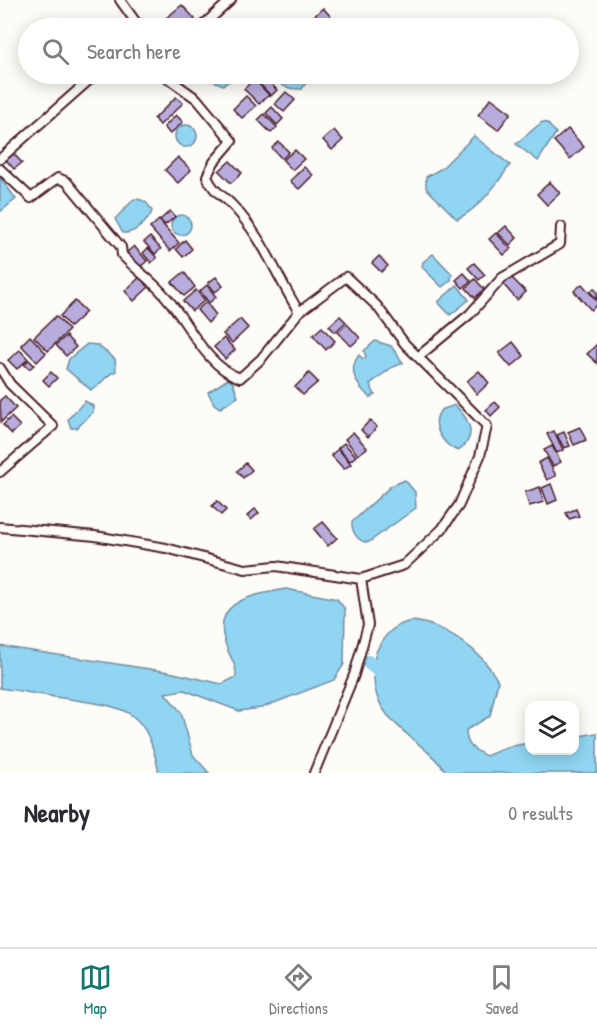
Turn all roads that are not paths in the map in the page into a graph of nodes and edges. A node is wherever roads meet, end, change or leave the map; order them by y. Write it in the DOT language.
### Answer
graph roads {
  1 [pos="120,0"];
  2 [pos="231,0"];
  3 [pos="133,18"];
  4 [pos="211,18"];
  5 [pos="85,84"];
  6 [pos="176,84"];
  7 [pos="0,159"];
  8 [pos="0,168"];
  9 [pos="561,226"];
  10 [pos="299,312"];
  11 [pos="419,356"];
  12 [pos="0,368"];
  13 [pos="0,472"];
  14 [pos="0,527"];
  15 [pos="361,579"];
  16 [pos="314,773"];
  1 -- 3 [label="street"];
  2 -- 4 [label="street"];
  5 -- 7 [label="street"];
  6 -- 10 [label="street"];
  8 -- 10 [label="street"];
  9 -- 11 [label="street"];
  10 -- 11 [label="street"];
  11 -- 15 [label="street"];
  12 -- 13 [label="street"];
  14 -- 15 [label="street"];
  15 -- 16 [label="street"];
}
